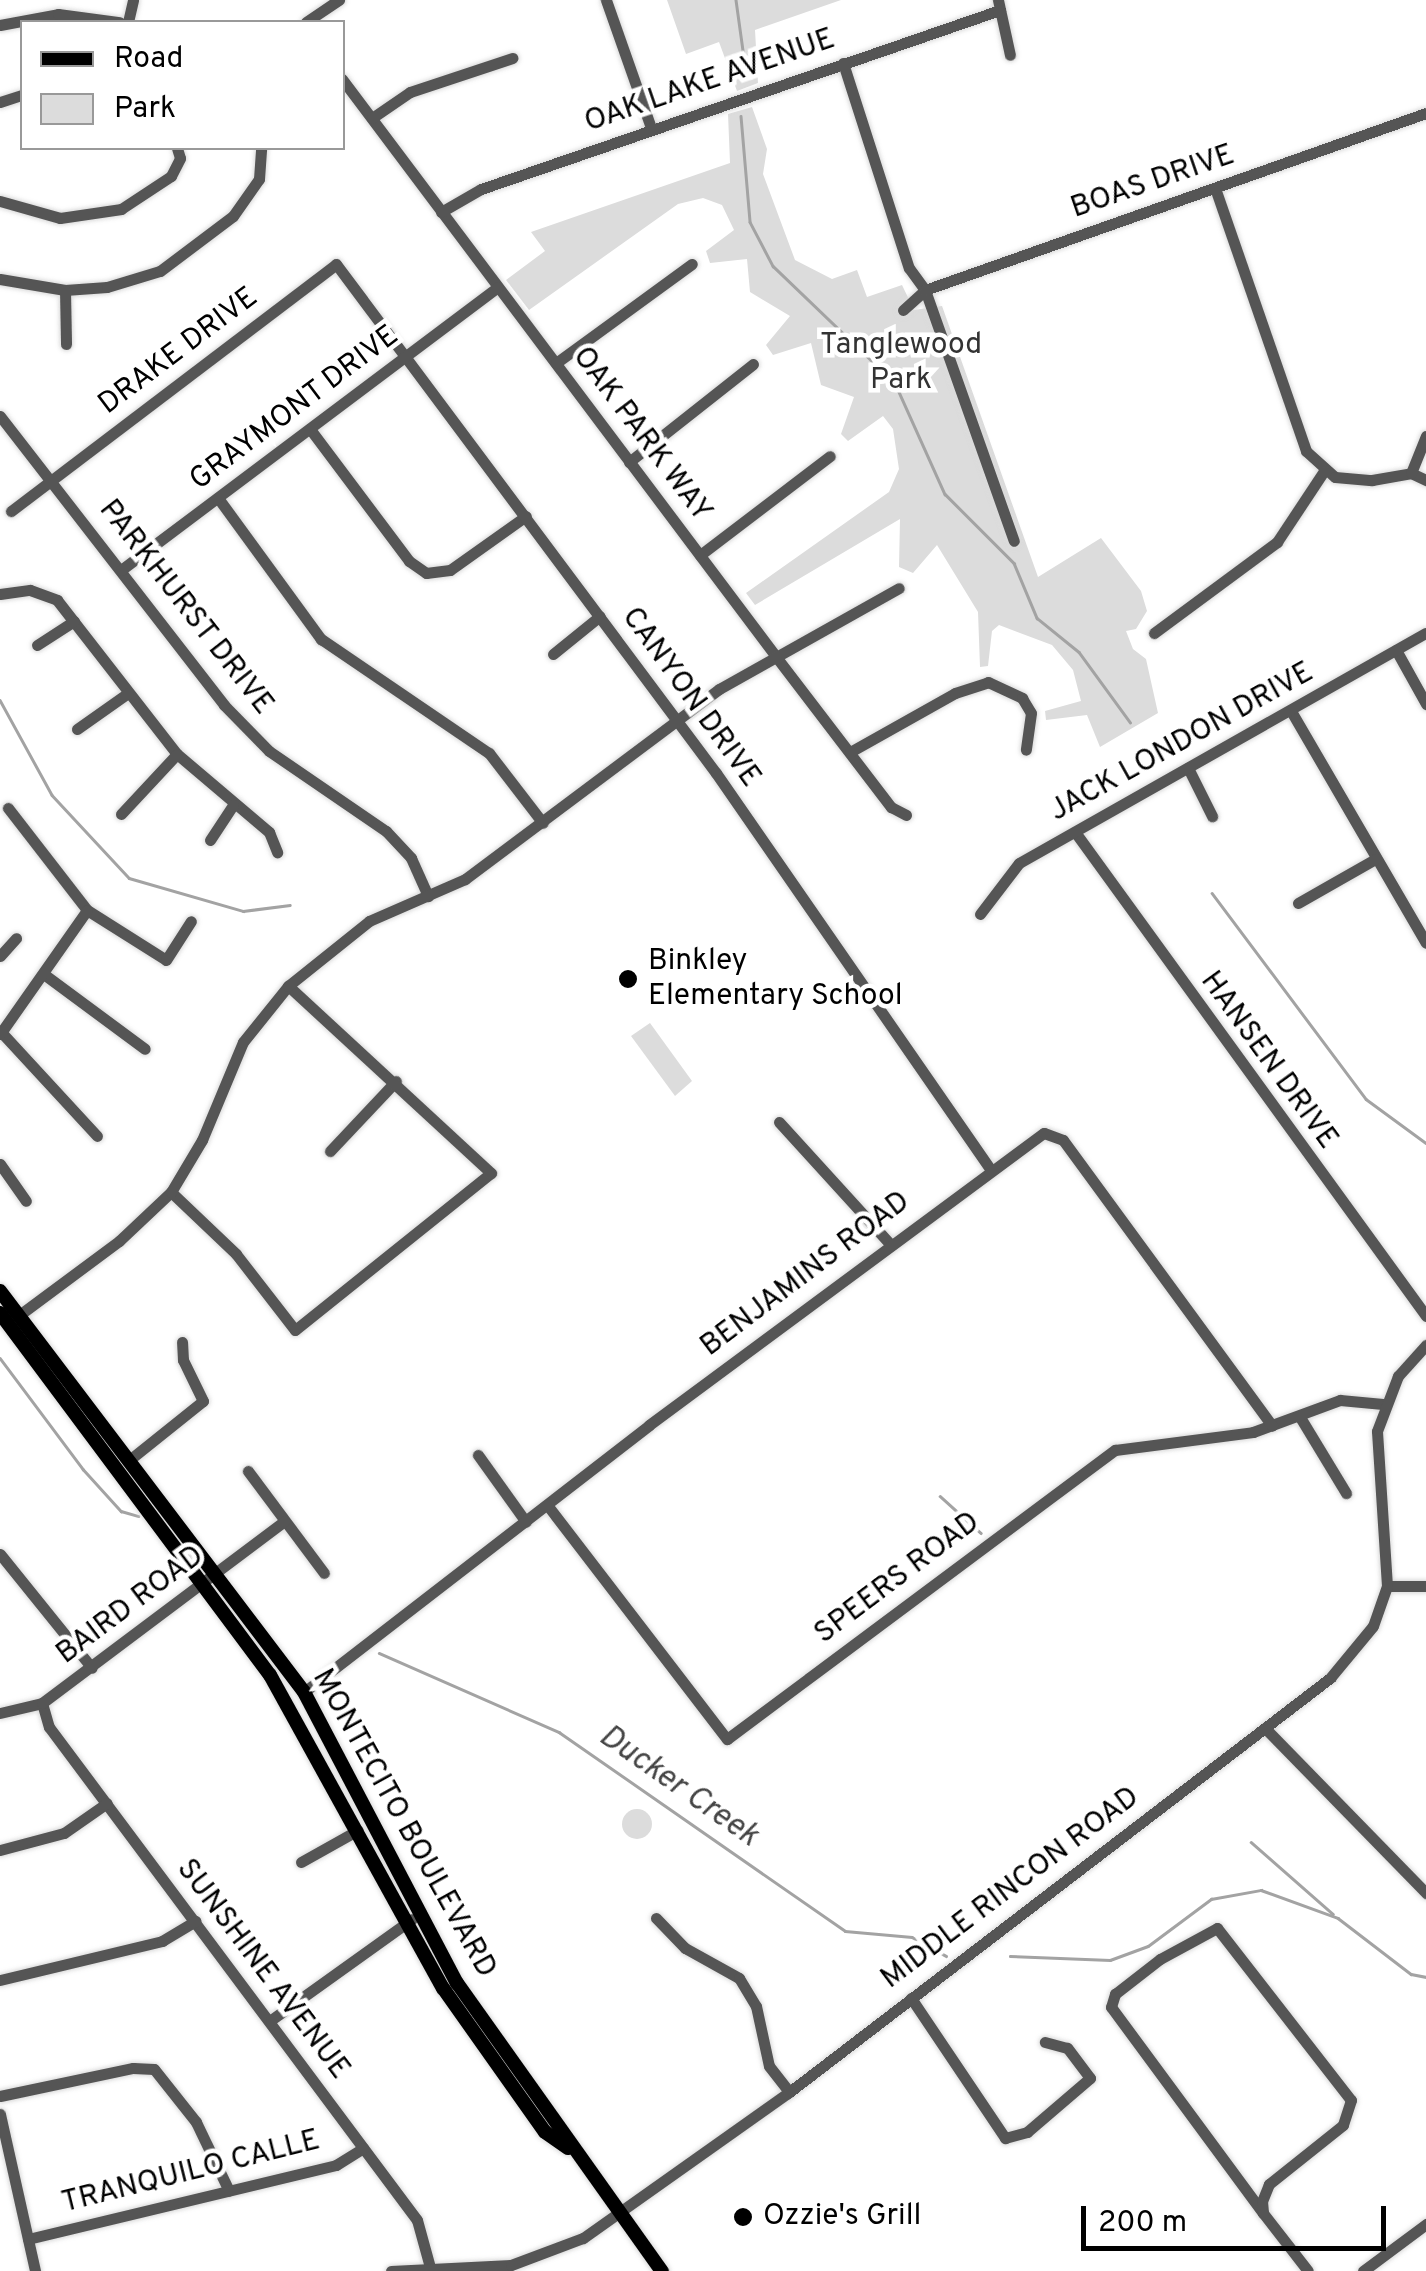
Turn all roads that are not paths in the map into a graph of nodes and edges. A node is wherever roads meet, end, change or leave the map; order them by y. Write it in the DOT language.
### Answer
graph roads {
  1 [pos="339,0"];
  2 [pos="606,0"];
  3 [pos="999,5"];
  4 [pos="23,20"];
  5 [pos="104,20"];
  6 [pos="309,20"];
  7 [pos="1010,55"];
  8 [pos="512,58"];
  9 [pos="843,64"];
  10 [pos="345,83"];
  11 [pos="1426,113"];
  12 [pos="372,118"];
  13 [pos="651,128"];
  14 [pos="178,150"];
  15 [pos="261,150"];
  16 [pos="1215,188"];
  17 [pos="0,201"];
  18 [pos="441,212"];
  19 [pos="336,264"];
  20 [pos="692,264"];
  21 [pos="0,279"];
  22 [pos="498,287"];
  23 [pos="65,290"];
  24 [pos="925,290"];
  25 [pos="903,310"];
  26 [pos="66,344"];
  27 [pos="405,357"];
  28 [pos="556,363"];
  29 [pos="752,364"];
  30 [pos="0,416"];
  31 [pos="310,429"];
  32 [pos="1426,436"];
  33 [pos="830,456"];
  34 [pos="629,462"];
  35 [pos="1324,471"];
  36 [pos="1411,473"];
  37 [pos="53,480"];
  38 [pos="1426,480"];
  39 [pos="218,498"];
  40 [pos="11,510"];
  41 [pos="526,516"];
  42 [pos="1014,542"];
  43 [pos="700,555"];
  44 [pos="122,570"];
  45 [pos="899,588"];
  46 [pos="0,594"];
  47 [pos="600,616"];
  48 [pos="74,621"];
  49 [pos="1154,632"];
  50 [pos="1426,633"];
  51 [pos="37,645"];
  52 [pos="1396,650"];
  53 [pos="553,654"];
  54 [pos="777,658"];
  55 [pos="128,693"];
  56 [pos="1426,704"];
  57 [pos="1291,710"];
  58 [pos="677,722"];
  59 [pos="77,730"];
  60 [pos="1026,750"];
  61 [pos="850,752"];
  62 [pos="178,754"];
  63 [pos="1188,768"];
  64 [pos="233,805"];
  65 [pos="8,808"];
  66 [pos="121,814"];
  67 [pos="906,815"];
  68 [pos="1212,816"];
  69 [pos="543,823"];
  70 [pos="1075,832"];
  71 [pos="210,840"];
  72 [pos="277,852"];
  73 [pos="1376,858"];
  74 [pos="428,896"];
  75 [pos="1298,903"];
  76 [pos="87,910"];
  77 [pos="980,914"];
  78 [pos="192,921"];
  79 [pos="16,938"];
  80 [pos="1426,942"];
  81 [pos="0,956"];
  82 [pos="45,975"];
  83 [pos="288,986"];
  84 [pos="1,1033"];
  85 [pos="145,1049"];
  86 [pos="396,1081"];
  87 [pos="779,1122"];
  88 [pos="96,1136"];
  89 [pos="330,1150"];
  90 [pos="0,1164"];
  91 [pos="991,1170"];
  92 [pos="171,1192"];
  93 [pos="26,1201"];
  94 [pos="889,1243"];
  95 [pos="0,1291"];
  96 [pos="0,1314"];
  97 [pos="18,1316"];
  98 [pos="1426,1316"];
  99 [pos="182,1342"];
  100 [pos="1426,1344"];
  101 [pos="1384,1404"];
  102 [pos="1300,1417"];
  103 [pos="1272,1426"];
  104 [pos="478,1455"];
  105 [pos="128,1461"];
  106 [pos="248,1472"];
  107 [pos="1346,1493"];
  108 [pos="548,1506"];
  109 [pos="284,1522"];
  110 [pos="526,1522"];
  111 [pos="0,1554"];
  112 [pos="324,1572"];
  113 [pos="208,1579"];
  114 [pos="1387,1586"];
  115 [pos="1426,1586"];
  116 [pos="92,1668"];
  117 [pos="304,1692"];
  118 [pos="42,1703"];
  119 [pos="0,1713"];
  120 [pos="1264,1728"];
  121 [pos="107,1803"];
  122 [pos="358,1830"];
  123 [pos="0,1850"];
  124 [pos="300,1862"];
  125 [pos="1426,1892"];
  126 [pos="414,1918"];
  127 [pos="656,1918"];
  128 [pos="195,1921"];
  129 [pos="0,1980"];
  130 [pos="910,1998"];
  131 [pos="271,2020"];
  132 [pos="1045,2042"];
  133 [pos="789,2092"];
  134 [pos="0,2096"];
  135 [pos="0,2114"];
  136 [pos="363,2148"];
  137 [pos="230,2191"];
  138 [pos="1263,2212"];
  139 [pos="619,2214"];
  140 [pos="1426,2224"];
  141 [pos="28,2239"];
  142 [pos="431,2269"];
  143 [pos="36,2271"];
  144 [pos="391,2271"];
  145 [pos="662,2271"];
  146 [pos="1308,2271"];
  147 [pos="1364,2271"];
  1 -- 6 [label="street"];
  2 -- 13 [label="street"];
  3 -- 7 [label="street"];
  3 -- 9 [label="street, OAK LAKE AVENUE"];
  4 -- 5 [label="street"];
  8 -- 12 [label="street"];
  9 -- 13 [label="street, OAK LAKE AVENUE"];
  9 -- 24 [label="street"];
  10 -- 12 [label="street, OAK PARK WAY"];
  11 -- 16 [label="street, BOAS DRIVE"];
  12 -- 18 [label="street, OAK PARK WAY"];
  13 -- 18 [label="street, OAK LAKE AVENUE"];
  14 -- 17 [label="street"];
  15 -- 23 [label="street"];
  16 -- 24 [label="street, BOAS DRIVE"];
  16 -- 35 [label="street"];
  18 -- 22 [label="street, OAK PARK WAY"];
  19 -- 27 [label="street, CANYON DRIVE"];
  19 -- 37 [label="street, DRAKE DRIVE"];
  20 -- 28 [label="street"];
  21 -- 23 [label="street"];
  22 -- 27 [label="street, GRAYMONT DRIVE"];
  22 -- 28 [label="street, OAK PARK WAY"];
  23 -- 26 [label="street"];
  24 -- 25 [label="street, BOAS DRIVE"];
  24 -- 42 [label="street"];
  27 -- 31 [label="street, GRAYMONT DRIVE"];
  27 -- 41 [label="street, CANYON DRIVE"];
  28 -- 34 [label="street, OAK PARK WAY"];
  29 -- 34 [label="street"];
  30 -- 37 [label="street, PARKHURST DRIVE"];
  31 -- 39 [label="street, GRAYMONT DRIVE"];
  31 -- 41 [label="street"];
  32 -- 36 [label="street"];
  33 -- 43 [label="street"];
  34 -- 43 [label="street, OAK PARK WAY"];
  35 -- 36 [label="street"];
  35 -- 49 [label="street"];
  36 -- 38 [label="street"];
  37 -- 40 [label="street, DRAKE DRIVE"];
  37 -- 44 [label="street, PARKHURST DRIVE"];
  39 -- 44 [label="street, GRAYMONT DRIVE"];
  39 -- 69 [label="street"];
  41 -- 47 [label="street, CANYON DRIVE"];
  43 -- 54 [label="street, OAK PARK WAY"];
  44 -- 74 [label="street, PARKHURST DRIVE"];
  45 -- 54 [label="street"];
  46 -- 48 [label="street"];
  47 -- 53 [label="street"];
  47 -- 58 [label="street, CANYON DRIVE"];
  48 -- 51 [label="street"];
  48 -- 55 [label="street"];
  50 -- 52 [label="street, JACK LONDON DRIVE"];
  52 -- 56 [label="street"];
  52 -- 57 [label="street, JACK LONDON DRIVE"];
  54 -- 58 [label="street"];
  54 -- 61 [label="street, OAK PARK WAY"];
  55 -- 59 [label="street"];
  55 -- 62 [label="street"];
  57 -- 63 [label="street, JACK LONDON DRIVE"];
  57 -- 73 [label="street"];
  58 -- 69 [label="street"];
  58 -- 91 [label="street, CANYON DRIVE"];
  60 -- 61 [label="street"];
  61 -- 67 [label="street, OAK PARK WAY"];
  62 -- 64 [label="street"];
  62 -- 66 [label="street"];
  63 -- 68 [label="street"];
  63 -- 70 [label="street, JACK LONDON DRIVE"];
  64 -- 71 [label="street"];
  64 -- 72 [label="street"];
  65 -- 76 [label="street"];
  69 -- 74 [label="street"];
  70 -- 77 [label="street, JACK LONDON DRIVE"];
  70 -- 98 [label="street, HANSEN DRIVE"];
  73 -- 75 [label="street"];
  73 -- 80 [label="street"];
  74 -- 83 [label="street"];
  76 -- 78 [label="street"];
  76 -- 82 [label="street"];
  79 -- 81 [label="street"];
  82 -- 84 [label="street"];
  82 -- 85 [label="street"];
  83 -- 86 [label="street"];
  83 -- 92 [label="street"];
  84 -- 88 [label="street"];
  86 -- 89 [label="street"];
  86 -- 92 [label="street"];
  87 -- 94 [label="street"];
  90 -- 93 [label="street"];
  91 -- 94 [label="street, BENJAMINS ROAD"];
  91 -- 103 [label="street, BENJAMINS ROAD"];
  92 -- 97 [label="street"];
  94 -- 108 [label="street, BENJAMINS ROAD"];
  95 -- 97 [label="main road, MONTECITO BOULEVARD"];
  96 -- 113 [label="main road, MONTECITO BOULEVARD"];
  97 -- 105 [label="main road, MONTECITO BOULEVARD"];
  99 -- 105 [label="street"];
  100 -- 101 [label="street, MIDDLE RINCON ROAD"];
  101 -- 102 [label="street, SPEERS ROAD"];
  101 -- 114 [label="street, MIDDLE RINCON ROAD"];
  102 -- 103 [label="street, SPEERS ROAD"];
  102 -- 107 [label="street"];
  103 -- 108 [label="street, SPEERS ROAD"];
  104 -- 110 [label="street"];
  105 -- 113 [label="main road, MONTECITO BOULEVARD"];
  106 -- 109 [label="street"];
  108 -- 110 [label="street, BENJAMINS ROAD"];
  109 -- 112 [label="street"];
  109 -- 113 [label="street, BAIRD ROAD"];
  110 -- 117 [label="street, BENJAMINS ROAD"];
  111 -- 116 [label="street"];
  113 -- 116 [label="street, BAIRD ROAD"];
  113 -- 117 [label="main road, MONTECITO BOULEVARD"];
  113 -- 122 [label="main road, MONTECITO BOULEVARD"];
  114 -- 115 [label="street"];
  114 -- 120 [label="street, MIDDLE RINCON ROAD"];
  116 -- 118 [label="street, BAIRD ROAD"];
  117 -- 126 [label="main road, MONTECITO BOULEVARD"];
  118 -- 119 [label="street, BAIRD ROAD"];
  118 -- 121 [label="street, SUNSHINE AVENUE"];
  120 -- 125 [label="street"];
  120 -- 130 [label="street, MIDDLE RINCON ROAD"];
  121 -- 123 [label="street"];
  121 -- 128 [label="street, SUNSHINE AVENUE"];
  122 -- 124 [label="street"];
  122 -- 126 [label="main road, MONTECITO BOULEVARD"];
  126 -- 131 [label="street"];
  126 -- 139 [label="main road, MONTECITO BOULEVARD"];
  127 -- 133 [label="street"];
  128 -- 129 [label="street"];
  128 -- 131 [label="street, SUNSHINE AVENUE"];
  130 -- 132 [label="street"];
  130 -- 133 [label="street, MIDDLE RINCON ROAD"];
  131 -- 136 [label="street, SUNSHINE AVENUE"];
  133 -- 139 [label="street, MIDDLE RINCON ROAD"];
  134 -- 137 [label="street"];
  135 -- 141 [label="street"];
  136 -- 137 [label="street, TRANQUILO CALLE"];
  136 -- 142 [label="street, SUNSHINE AVENUE"];
  137 -- 141 [label="street, TRANQUILO CALLE"];
  138 -- 138 [label="street"];
  138 -- 146 [label="street"];
  139 -- 142 [label="street, MIDDLE RINCON ROAD"];
  139 -- 145 [label="main road, MONTECITO BOULEVARD"];
  140 -- 147 [label="street"];
  141 -- 143 [label="street"];
  142 -- 144 [label="street, MIDDLE RINCON ROAD"];
}
